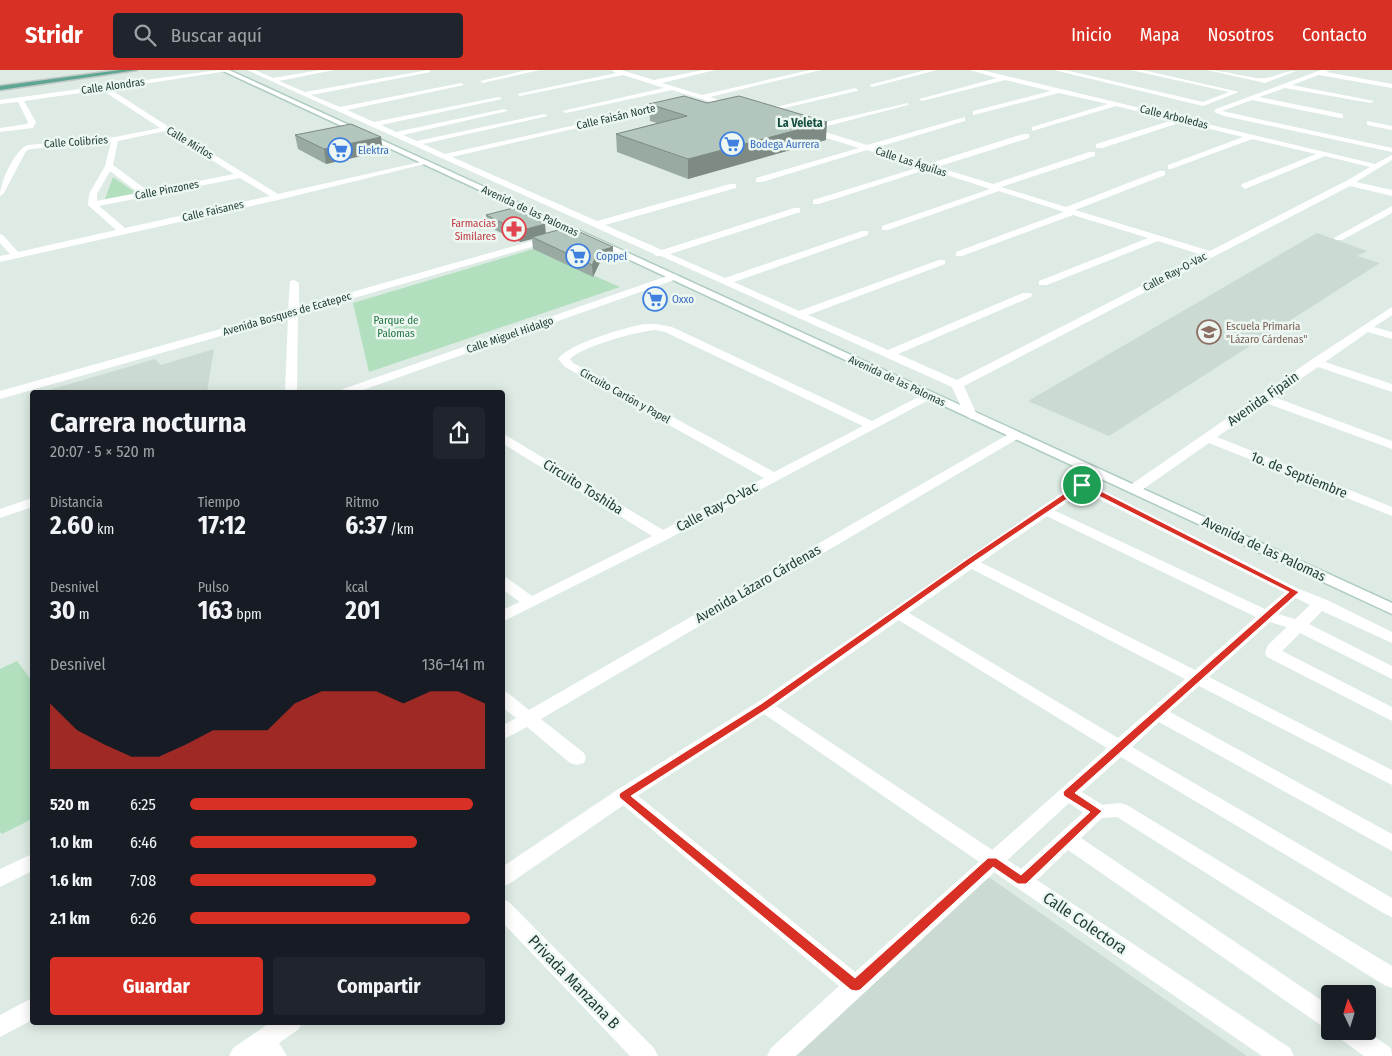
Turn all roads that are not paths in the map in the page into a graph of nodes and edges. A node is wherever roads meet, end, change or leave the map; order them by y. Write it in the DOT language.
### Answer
graph roads {
  1 [pos="134,70"];
  2 [pos="225,70"];
  3 [pos="250,70"];
  4 [pos="331,70"];
  5 [pos="537,70"];
  6 [pos="614,70"];
  7 [pos="712,70"];
  8 [pos="818,70"];
  9 [pos="934,70"];
  10 [pos="974,70"];
  11 [pos="1057,70"];
  12 [pos="1134,70"];
  13 [pos="1210,70"];
  14 [pos="1292,70"];
  15 [pos="1327,70"];
  16 [pos="428,72"];
  17 [pos="623,73"];
  18 [pos="1319,73"];
  19 [pos="1004,78"];
  20 [pos="272,80"];
  21 [pos="483,81"];
  22 [pos="654,82"];
  23 [pos="461,85"];
  24 [pos="872,85"];
  25 [pos="1286,86"];
  26 [pos="1392,86"];
  27 [pos="0,88"];
  28 [pos="104,88"];
  29 [pos="673,88"];
  30 [pos="855,90"];
  31 [pos="1060,90"];
  32 [pos="304,94"];
  33 [pos="520,94"];
  34 [pos="702,97"];
  35 [pos="1253,98"];
  36 [pos="20,99"];
  37 [pos="499,99"];
  38 [pos="922,99"];
  39 [pos="1371,101"];
  40 [pos="0,102"];
  41 [pos="684,102"];
  42 [pos="674,104"];
  43 [pos="906,104"];
  44 [pos="1118,104"];
  45 [pos="338,110"];
  46 [pos="566,111"];
  47 [pos="504,112"];
  48 [pos="976,113"];
  49 [pos="755,114"];
  50 [pos="544,116"];
  51 [pos="1340,116"];
  52 [pos="772,119"];
  53 [pos="962,119"];
  54 [pos="1182,119"];
  55 [pos="1370,123"];
  56 [pos="372,125"];
  57 [pos="798,127"];
  58 [pos="1392,128"];
  59 [pos="166,129"];
  60 [pos="1035,129"];
  61 [pos="0,130"];
  62 [pos="807,130"];
  63 [pos="395,135"];
  64 [pos="1026,136"];
  65 [pos="1252,136"];
  66 [pos="115,139"];
  67 [pos="415,144"];
  68 [pos="1099,146"];
  69 [pos="868,148"];
  70 [pos="1392,150"];
  71 [pos="1092,154"];
  72 [pos="1324,154"];
  73 [pos="443,157"];
  74 [pos="1392,157"];
  75 [pos="425,163"];
  76 [pos="109,166"];
  77 [pos="1375,166"];
  78 [pos="927,167"];
  79 [pos="1171,167"];
  80 [pos="1162,173"];
  81 [pos="242,175"];
  82 [pos="759,180"];
  83 [pos="1349,183"];
  84 [pos="733,186"];
  85 [pos="1245,186"];
  86 [pos="995,188"];
  87 [pos="0,193"];
  88 [pos="1392,193"];
  89 [pos="146,194"];
  90 [pos="278,197"];
  91 [pos="816,202"];
  92 [pos="92,205"];
  93 [pos="1392,209"];
  94 [pos="798,210"];
  95 [pos="1069,211"];
  96 [pos="595,225"];
  97 [pos="885,228"];
  98 [pos="124,231"];
  99 [pos="574,232"];
  100 [pos="865,234"];
  101 [pos="0,237"];
  102 [pos="1157,238"];
  103 [pos="1339,238"];
  104 [pos="659,254"];
  105 [pos="959,254"];
  106 [pos="1209,254"];
  107 [pos="16,255"];
  108 [pos="0,259"];
  109 [pos="942,262"];
  110 [pos="673,277"];
  111 [pos="723,282"];
  112 [pos="294,283"];
  113 [pos="1043,283"];
  114 [pos="1027,295"];
  115 [pos="1392,310"];
  116 [pos="293,312"];
  117 [pos="798,315"];
  118 [pos="1366,328"];
  119 [pos="1392,336"];
  120 [pos="887,355"];
  121 [pos="1315,362"];
  122 [pos="957,385"];
  123 [pos="1392,388"];
  124 [pos="291,390"];
  125 [pos="353,390"];
  126 [pos="0,395"];
  127 [pos="930,396"];
  128 [pos="1264,398"];
  129 [pos="971,415"];
  130 [pos="872,426"];
  131 [pos="1014,435"];
  132 [pos="1207,438"];
  133 [pos="505,439"];
  134 [pos="1392,445"];
  135 [pos="1100,473"];
  136 [pos="773,477"];
  137 [pos="1082,485"];
  138 [pos="1134,489"];
  139 [pos="30,503"];
  140 [pos="1045,510"];
  141 [pos="1392,512"];
  142 [pos="0,514"];
  143 [pos="663,536"];
  144 [pos="969,562"];
  145 [pos="505,583"];
  146 [pos="1294,592"];
  147 [pos="531,603"];
  148 [pos="1322,603"];
  149 [pos="1392,609"];
  150 [pos="898,613"];
  151 [pos="505,616"];
  152 [pos="1266,616"];
  153 [pos="1299,626"];
  154 [pos="1392,638"];
  155 [pos="1392,673"];
  156 [pos="1198,679"];
  157 [pos="505,700"];
  158 [pos="764,706"];
  159 [pos="1159,714"];
  160 [pos="1392,715"];
  161 [pos="528,719"];
  162 [pos="505,732"];
  163 [pos="1120,748"];
  164 [pos="577,758"];
  165 [pos="1392,778"];
  166 [pos="1068,793"];
  167 [pos="624,795"];
  168 [pos="1097,811"];
  169 [pos="1067,839"];
  170 [pos="1392,843"];
  171 [pos="992,861"];
  172 [pos="30,863"];
  173 [pos="505,876"];
  174 [pos="0,879"];
  175 [pos="1022,881"];
  176 [pos="1392,908"];
  177 [pos="505,911"];
  178 [pos="1392,978"];
  179 [pos="856,986"];
  180 [pos="30,1009"];
  181 [pos="1321,1014"];
  182 [pos="288,1025"];
  183 [pos="0,1027"];
  184 [pos="1360,1040"];
  185 [pos="269,1048"];
  186 [pos="241,1056"];
  187 [pos="646,1056"];
  188 [pos="779,1056"];
  189 [pos="1282,1056"];
  190 [pos="1384,1056"];
  1 -- 27 [label="main road"];
  2 -- 28 [label="street, Calle Alondras"];
  2 -- 75 [label="street, Avenida de las Palomas"];
  3 -- 20 [label="street, Avenida de las Palomas"];
  4 -- 20 [label="street"];
  5 -- 21 [label="street"];
  6 -- 17 [label="street"];
  7 -- 22 [label="street"];
  8 -- 34 [label="street"];
  9 -- 24 [label="street"];
  10 -- 19 [label="street, Calle Arboledas"];
  11 -- 12 [label="street"];
  13 -- 14 [label="street"];
  15 -- 18 [label="street"];
  16 -- 32 [label="street"];
  17 -- 22 [label="street"];
  17 -- 33 [label="street"];
  18 -- 25 [label="street"];
  18 -- 26 [label="street"];
  19 -- 31 [label="street, Calle Arboledas"];
  19 -- 38 [label="street"];
  20 -- 32 [label="street, Avenida de las Palomas"];
  22 -- 29 [label="street"];
  23 -- 45 [label="street"];
  25 -- 35 [label="street"];
  25 -- 39 [label="street"];
  28 -- 36 [label="street, Calle Alondras"];
  28 -- 59 [label="street, Calle Mirlos"];
  29 -- 34 [label="street"];
  29 -- 46 [label="street"];
  30 -- 49 [label="street"];
  31 -- 44 [label="street, Calle Arboledas"];
  31 -- 48 [label="street"];
  32 -- 45 [label="street, Avenida de las Palomas"];
  34 -- 41 [label="street"];
  34 -- 49 [label="street"];
  35 -- 51 [label="street"];
  35 -- 70 [label="street"];
  36 -- 40 [label="street, Calle Alondras"];
  36 -- 61 [label="street"];
  37 -- 56 [label="street"];
  42 -- 73 [label="street, Calle Faisán Norte"];
  43 -- 62 [label="street"];
  44 -- 54 [label="street, Calle Arboledas"];
  44 -- 60 [label="street"];
  45 -- 56 [label="street, Avenida de las Palomas"];
  47 -- 63 [label="street"];
  49 -- 52 [label="street"];
  50 -- 67 [label="street"];
  53 -- 69 [label="street"];
  54 -- 65 [label="street, Calle Arboledas"];
  54 -- 68 [label="street"];
  55 -- 58 [label="street"];
  56 -- 63 [label="street, Avenida de las Palomas"];
  57 -- 62 [label="street, Calle Las Águilas"];
  59 -- 66 [label="street, Calle Colibríes"];
  59 -- 81 [label="street, Calle Mirlos"];
  62 -- 69 [label="street, Calle Las Águilas"];
  63 -- 67 [label="street, Avenida de las Palomas"];
  64 -- 78 [label="street"];
  65 -- 72 [label="street, Calle Arboledas"];
  65 -- 79 [label="street"];
  66 -- 76 [label="street, Calle Colibríes"];
  66 -- 87 [label="street, Calle Colibríes"];
  67 -- 73 [label="street, Avenida de las Palomas"];
  69 -- 78 [label="street, Calle Las Águilas"];
  69 -- 82 [label="street"];
  71 -- 86 [label="street"];
  72 -- 77 [label="street, Calle Arboledas"];
  72 -- 85 [label="street"];
  73 -- 96 [label="street, Avenida de las Palomas"];
  74 -- 77 [label="street, Calle Ray-O-Vac"];
  75 -- 90 [label="street, Calle Faisanes"];
  75 -- 99 [label="street, Avenida de las Palomas"];
  76 -- 89 [label="street, Calle Colibríes"];
  76 -- 92 [label="street, Calle Colibríes"];
  77 -- 83 [label="street, Calle Ray-O-Vac"];
  78 -- 86 [label="street, Calle Las Águilas"];
  78 -- 91 [label="street"];
  80 -- 95 [label="street"];
  81 -- 89 [label="street, Calle Pinzones"];
  81 -- 90 [label="street, Calle Mirlos"];
  83 -- 88 [label="street"];
  83 -- 106 [label="street, Calle Ray-O-Vac"];
  84 -- 96 [label="street"];
  86 -- 95 [label="street, Calle Las Águilas"];
  86 -- 97 [label="street"];
  89 -- 92 [label="street, Calle Pinzones"];
  90 -- 98 [label="street, Calle Faisanes"];
  92 -- 98 [label="street"];
  93 -- 103 [label="street"];
  94 -- 104 [label="street"];
  95 -- 102 [label="street, Calle Las Águilas"];
  95 -- 105 [label="street"];
  96 -- 104 [label="street, Avenida de las Palomas"];
  98 -- 107 [label="street, Calle Faisanes"];
  99 -- 110 [label="street, Avenida de las Palomas"];
  99 -- 116 [label="street, Avenida Bosques de Ecatepec"];
  100 -- 111 [label="street"];
  101 -- 107 [label="street"];
  102 -- 106 [label="street, Calle Las Águilas"];
  102 -- 113 [label="street"];
  104 -- 111 [label="street, Avenida de las Palomas"];
  106 -- 122 [label="street, Calle Ray-O-Vac"];
  107 -- 108 [label="street, Calle Faisanes"];
  109 -- 117 [label="street"];
  110 -- 125 [label="street, Calle Miguel Hidalgo"];
  110 -- 127 [label="street, Avenida de las Palomas"];
  111 -- 117 [label="street, Avenida de las Palomas"];
  112 -- 116 [label="street"];
  114 -- 120 [label="street"];
  115 -- 118 [label="street, Avenida Fipain"];
  116 -- 124 [label="street"];
  116 -- 126 [label="street, Avenida Bosques de Ecatepec"];
  117 -- 120 [label="street, Avenida de las Palomas"];
  118 -- 119 [label="street"];
  118 -- 121 [label="street, Avenida Fipain"];
  120 -- 122 [label="street, Avenida de las Palomas"];
  121 -- 123 [label="street"];
  121 -- 128 [label="street, Avenida Fipain"];
  122 -- 129 [label="street, Avenida de las Palomas"];
  127 -- 129 [label="street, Avenida de las Palomas"];
  127 -- 130 [label="street, Calle Ray-O-Vac"];
  128 -- 132 [label="street, Avenida Fipain"];
  128 -- 134 [label="street"];
  129 -- 131 [label="street, Avenida de las Palomas"];
  130 -- 136 [label="street, Calle Ray-O-Vac"];
  130 -- 136 [label="street, Circuito Cartón y Papel"];
  131 -- 135 [label="street, Avenida de las Palomas"];
  131 -- 161 [label="street, Avenida Lázaro Cárdenas"];
  132 -- 138 [label="street, Avenida Fipain"];
  132 -- 141 [label="street, 1o. de Septiembre"];
  133 -- 143 [label="street, Circuito Toshiba"];
  135 -- 137 [label="street"];
  135 -- 138 [label="street, Avenida de las Palomas"];
  136 -- 143 [label="street, Calle Ray-O-Vac"];
  137 -- 140 [label="street"];
  137 -- 146 [label="street, Avenida de las Palomas"];
  138 -- 149 [label="street, Avenida de las Palomas"];
  139 -- 142 [label="street"];
  140 -- 144 [label="street"];
  140 -- 152 [label="street"];
  143 -- 147 [label="street, Calle Ray-O-Vac"];
  144 -- 150 [label="street"];
  144 -- 156 [label="street"];
  145 -- 147 [label="street"];
  146 -- 148 [label="street, Avenida de las Palomas"];
  146 -- 152 [label="street"];
  147 -- 151 [label="street, Calle Ray-O-Vac"];
  148 -- 153 [label="street"];
  148 -- 154 [label="street, Avenida de las Palomas"];
  150 -- 158 [label="street"];
  150 -- 163 [label="street"];
  152 -- 153 [label="street"];
  152 -- 156 [label="street"];
  153 -- 155 [label="street"];
  153 -- 160 [label="street"];
  156 -- 159 [label="street"];
  156 -- 165 [label="street"];
  157 -- 161 [label="street"];
  158 -- 167 [label="street"];
  158 -- 171 [label="street, Calle Colectora"];
  159 -- 163 [label="street"];
  159 -- 170 [label="street"];
  161 -- 162 [label="street, Avenida Lázaro Cárdenas"];
  161 -- 164 [label="street"];
  163 -- 166 [label="street"];
  163 -- 176 [label="street"];
  166 -- 168 [label="street"];
  166 -- 171 [label="street"];
  167 -- 173 [label="street"];
  167 -- 179 [label="street"];
  168 -- 169 [label="street"];
  168 -- 178 [label="street"];
  169 -- 175 [label="street"];
  169 -- 181 [label="street"];
  171 -- 175 [label="street, Calle Colectora"];
  171 -- 179 [label="street"];
  172 -- 174 [label="street"];
  175 -- 189 [label="street, Calle Colectora"];
  177 -- 187 [label="street, Privada Manzana B"];
  179 -- 188 [label="street"];
  180 -- 183 [label="street"];
  182 -- 185 [label="street"];
  184 -- 190 [label="street"];
  185 -- 186 [label="street"];
}
